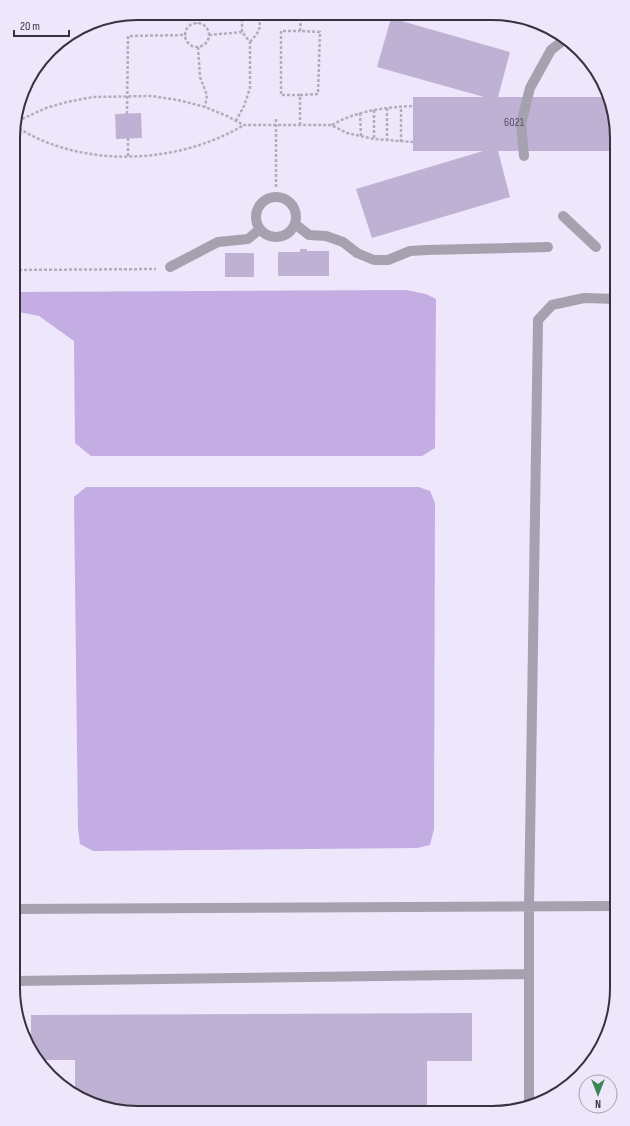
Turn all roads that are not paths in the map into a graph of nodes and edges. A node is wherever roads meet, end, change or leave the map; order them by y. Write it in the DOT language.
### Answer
graph roads {
  1 [pos="561,42"];
  2 [pos="524,156"];
  3 [pos="563,216"];
  4 [pos="295,224"];
  5 [pos="260,229"];
  6 [pos="548,247"];
  7 [pos="596,247"];
  8 [pos="170,266"];
  9 [pos="610,299"];
  10 [pos="529,906"];
  11 [pos="610,906"];
  12 [pos="20,909"];
  13 [pos="529,974"];
  14 [pos="20,981"];
  15 [pos="529,1100"];
  1 -- 2 [label="lane"];
  3 -- 7 [label="lane"];
  4 -- 5 [label="lane"];
  4 -- 5 [label="lane"];
  4 -- 6 [label="lane"];
  5 -- 8 [label="lane"];
  9 -- 10 [label="lane"];
  10 -- 11 [label="lane"];
  10 -- 12 [label="lane"];
  10 -- 13 [label="lane"];
  13 -- 14 [label="lane"];
  13 -- 15 [label="lane"];
}
